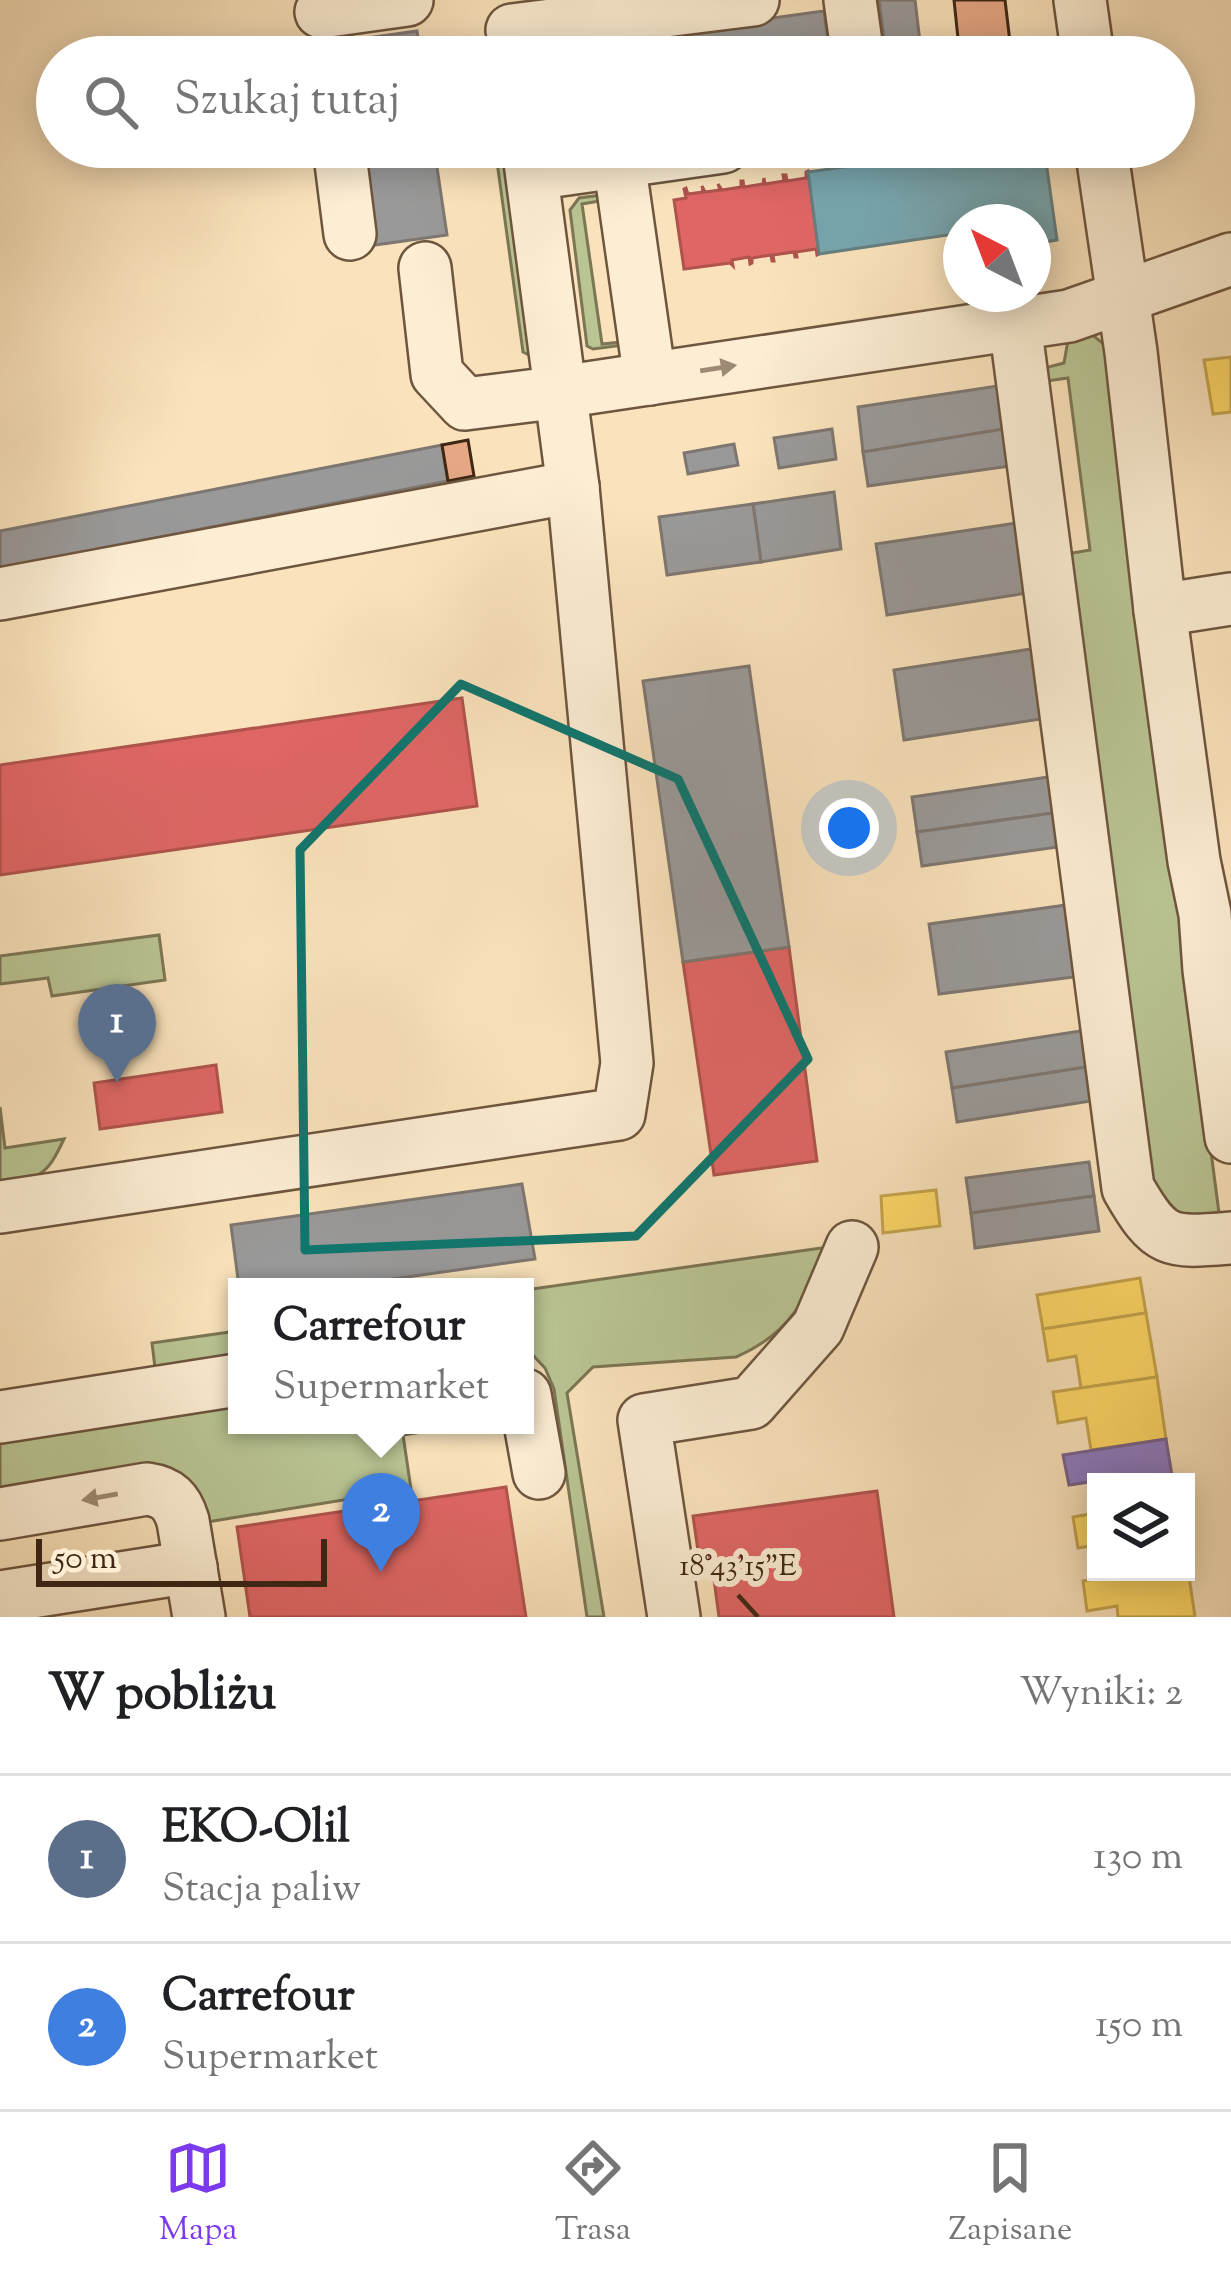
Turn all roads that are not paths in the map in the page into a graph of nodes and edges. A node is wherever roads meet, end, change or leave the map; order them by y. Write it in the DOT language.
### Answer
graph roads {
  1 [pos="407,0"];
  2 [pos="753,0"];
  3 [pos="850,0"];
  4 [pos="1080,0"];
  5 [pos="325,23"];
  6 [pos="512,29"];
  7 [pos="855,36"];
  8 [pos="1085,36"];
  9 [pos="342,168"];
  10 [pos="531,168"];
  11 [pos="620,168"];
  12 [pos="1104,168"];
  13 [pos="350,235"];
  14 [pos="1231,259"];
  15 [pos="425,268"];
  16 [pos="1124,298"];
  17 [pos="1015,324"];
  18 [pos="650,379"];
  19 [pos="562,400"];
  20 [pos="573,487"];
  21 [pos="0,594"];
  22 [pos="1231,599"];
  23 [pos="1160,610"];
  24 [pos="1218,911"];
  25 [pos="1231,1137"];
  26 [pos="0,1208"];
  27 [pos="1231,1238"];
  28 [pos="852,1247"];
  29 [pos="228,1381"];
  30 [pos="0,1417"];
  31 [pos="532,1434"];
  32 [pos="539,1472"];
  33 [pos="0,1514"];
  34 [pos="187,1544"];
  35 [pos="0,1597"];
  36 [pos="199,1617"];
  37 [pos="674,1617"];
  1 -- 5 [label="street"];
  2 -- 6 [label="street"];
  3 -- 7 [label="street"];
  4 -- 8 [label="street"];
  9 -- 13 [label="street"];
  10 -- 19 [label="street"];
  11 -- 18 [label="street"];
  12 -- 16 [label="street"];
  14 -- 16 [label="street"];
  15 -- 19 [label="street"];
  16 -- 17 [label="street"];
  16 -- 23 [label="street"];
  18 -- 17 [label="street, one-way"];
  17 -- 27 [label="street"];
  18 -- 19 [label="street"];
  19 -- 20 [label="street"];
  20 -- 21 [label="street"];
  20 -- 26 [label="street"];
  22 -- 23 [label="street"];
  23 -- 24 [label="street"];
  24 -- 25 [label="street"];
  28 -- 37 [label="street"];
  29 -- 30 [label="street"];
  31 -- 32 [label="street"];
  34 -- 33 [label="street, one-way"];
  34 -- 35 [label="street"];
  34 -- 36 [label="street"];
}
